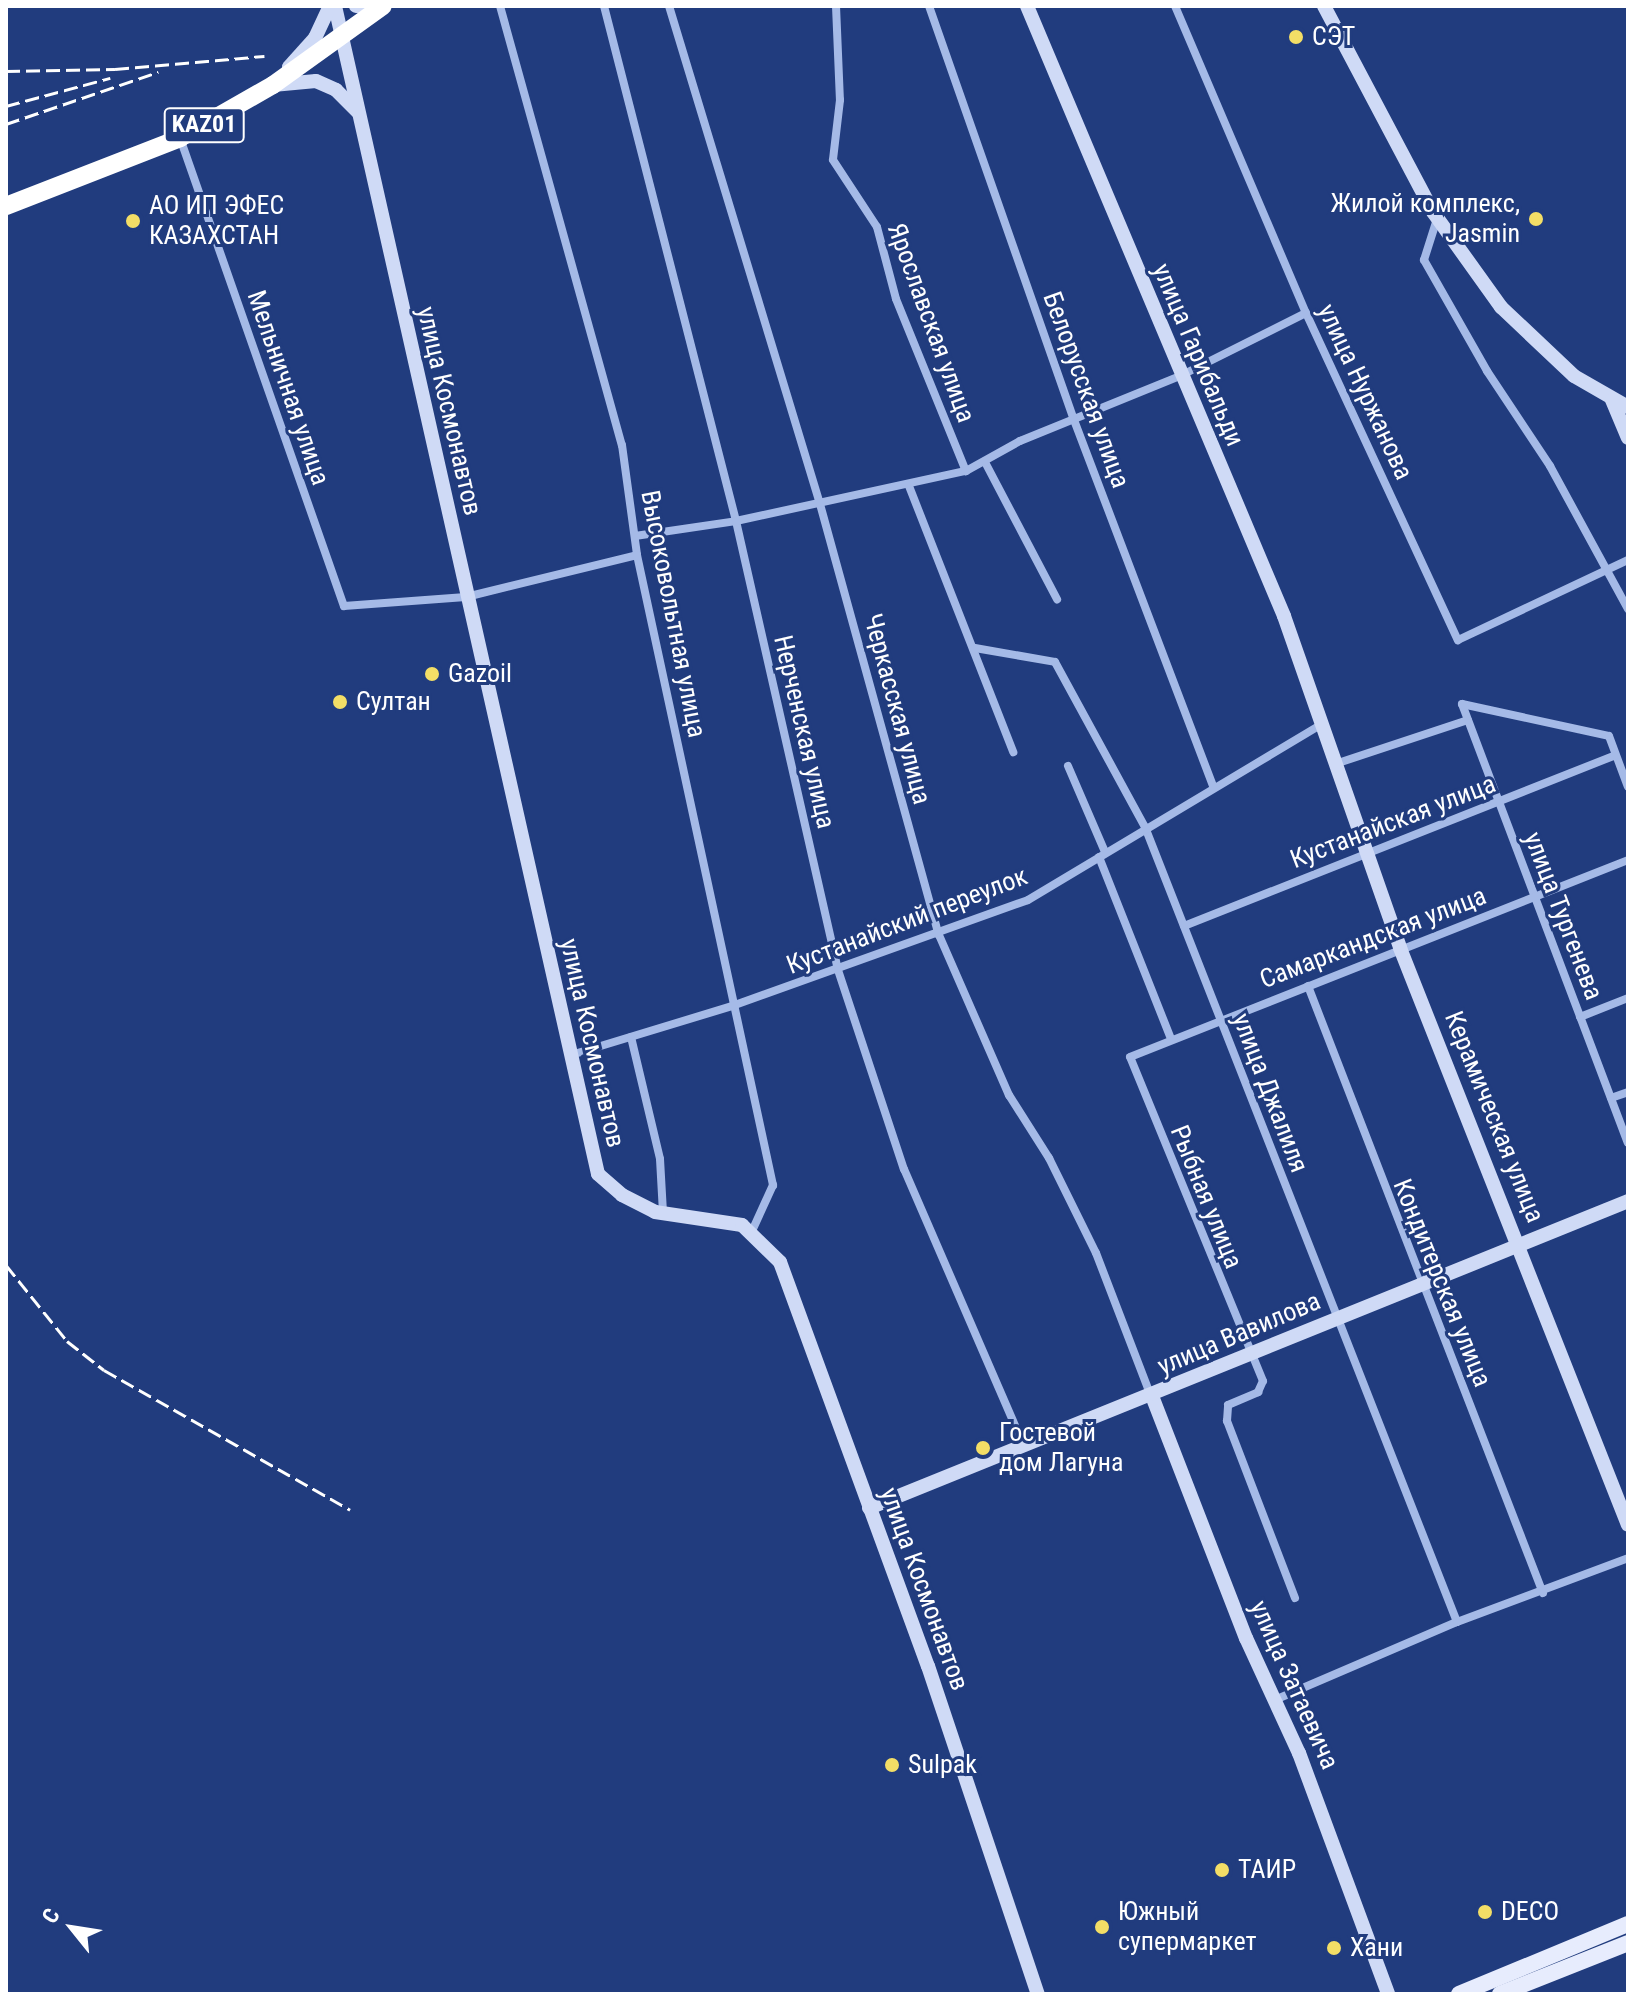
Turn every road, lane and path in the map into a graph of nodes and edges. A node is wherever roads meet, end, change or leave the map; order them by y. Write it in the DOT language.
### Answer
graph roads {
  1 [pos="332,6"];
  2 [pos="356,6"];
  3 [pos="382,6"];
  4 [pos="500,6"];
  5 [pos="604,6"];
  6 [pos="669,6"];
  7 [pos="836,6"];
  8 [pos="929,6"];
  9 [pos="1027,6"];
  10 [pos="1175,6"];
  11 [pos="1324,6"];
  12 [pos="341,33"];
  13 [pos="273,85"];
  14 [pos="358,113"];
  15 [pos="180,138"];
  16 [pos="6,206"];
  17 [pos="1438,218"];
  18 [pos="1306,313"];
  19 [pos="1180,376"];
  20 [pos="1612,400"];
  21 [pos="1628,407"];
  22 [pos="1074,420"];
  23 [pos="1628,438"];
  24 [pos="986,464"];
  25 [pos="966,471"];
  26 [pos="909,486"];
  27 [pos="820,504"];
  28 [pos="736,521"];
  29 [pos="635,536"];
  30 [pos="637,555"];
  31 [pos="1628,560"];
  32 [pos="1609,570"];
  33 [pos="466,597"];
  34 [pos="1057,599"];
  35 [pos="1628,609"];
  36 [pos="975,648"];
  37 [pos="1468,720"];
  38 [pos="1320,725"];
  39 [pos="1013,752"];
  40 [pos="1615,755"];
  41 [pos="1335,764"];
  42 [pos="1068,766"];
  43 [pos="1213,785"];
  44 [pos="1628,787"];
  45 [pos="1499,803"];
  46 [pos="1145,827"];
  47 [pos="1366,853"];
  48 [pos="1102,854"];
  49 [pos="1628,860"];
  50 [pos="1533,897"];
  51 [pos="1184,926"];
  52 [pos="939,935"];
  53 [pos="1400,948"];
  54 [pos="838,970"];
  55 [pos="1308,986"];
  56 [pos="1628,998"];
  57 [pos="732,1006"];
  58 [pos="1580,1017"];
  59 [pos="1221,1019"];
  60 [pos="631,1037"];
  61 [pos="1171,1039"];
  62 [pos="1133,1054"];
  63 [pos="569,1056"];
  64 [pos="1628,1092"];
  65 [pos="1611,1098"];
  66 [pos="1628,1143"];
  67 [pos="1628,1201"];
  68 [pos="663,1213"];
  69 [pos="752,1231"];
  70 [pos="1519,1244"];
  71 [pos="1422,1283"];
  72 [pos="1335,1320"];
  73 [pos="1248,1356"];
  74 [pos="1152,1396"];
  75 [pos="1025,1447"];
  76 [pos="869,1508"];
  77 [pos="1628,1525"];
  78 [pos="1628,1558"];
  79 [pos="1543,1593"];
  80 [pos="1295,1598"];
  81 [pos="1457,1622"];
  82 [pos="1277,1699"];
  83 [pos="1628,1924"];
  84 [pos="1628,1943"];
  85 [pos="1038,1994"];
  86 [pos="1388,1994"];
  87 [pos="1459,1994"];
  88 [pos="1500,1994"];
  1 -- 12 [label="street, улица Космонавтов"];
  1 -- 13 [label="street"];
  2 -- 3 [label="street"];
  3 -- 12 [label="highway, KАZ01"];
  4 -- 29 [label="street, Высоковольтная улица"];
  5 -- 28 [label="street, Нерченская улица"];
  6 -- 27 [label="street, Черкасская улица"];
  7 -- 25 [label="street, Ярославская улица"];
  8 -- 22 [label="street, Белорусская улица"];
  9 -- 19 [label="street, улица Гарибальди"];
  10 -- 18 [label="street, улица Нуржанова"];
  11 -- 17 [label="street"];
  12 -- 13 [label="highway, KАZ01"];
  12 -- 14 [label="street, улица Космонавтов"];
  13 -- 14 [label="street"];
  13 -- 15 [label="highway, KАZ01"];
  14 -- 33 [label="street, улица Космонавтов"];
  15 -- 16 [label="highway, KАZ01"];
  15 -- 33 [label="street, Мельничная улица"];
  17 -- 20 [label="street"];
  17 -- 32 [label="street"];
  18 -- 19 [label="street"];
  18 -- 32 [label="street, улица Нуржанова"];
  19 -- 22 [label="street"];
  19 -- 38 [label="street, улица Гарибальди"];
  20 -- 21 [label="street"];
  20 -- 23 [label="street"];
  22 -- 24 [label="street"];
  22 -- 43 [label="street, Белорусская улица"];
  24 -- 25 [label="street"];
  24 -- 34 [label="street"];
  25 -- 26 [label="street"];
  26 -- 27 [label="street"];
  26 -- 36 [label="street"];
  27 -- 28 [label="street"];
  27 -- 52 [label="street, Черкасская улица"];
  28 -- 29 [label="street"];
  28 -- 54 [label="street, Нерченская улица"];
  29 -- 30 [label="street, Высоковольтная улица"];
  30 -- 33 [label="street"];
  30 -- 57 [label="street, Высоковольтная улица"];
  31 -- 32 [label="street, улица Нуржанова"];
  32 -- 35 [label="street"];
  33 -- 63 [label="street, улица Космонавтов"];
  36 -- 39 [label="street"];
  36 -- 46 [label="street, улица Джалиля"];
  37 -- 40 [label="street, улица Тургенева"];
  37 -- 41 [label="street"];
  37 -- 45 [label="street, улица Тургенева"];
  38 -- 41 [label="street, Керамическая улица"];
  38 -- 43 [label="street, Кустанайский переулок"];
  40 -- 44 [label="street"];
  40 -- 45 [label="street, Кустанайская улица"];
  41 -- 47 [label="street, Керамическая улица"];
  42 -- 48 [label="street"];
  43 -- 46 [label="street, Кустанайский переулок"];
  45 -- 47 [label="street, Кустанайская улица"];
  45 -- 50 [label="street, улица Тургенева"];
  46 -- 48 [label="street, Кустанайский переулок"];
  46 -- 51 [label="street, улица Джалиля"];
  47 -- 51 [label="street, Кустанайская улица"];
  47 -- 53 [label="street, Керамическая улица"];
  48 -- 52 [label="street, Кустанайский переулок"];
  48 -- 61 [label="street"];
  49 -- 50 [label="street, Самаркандская улица"];
  50 -- 53 [label="street, Самаркандская улица"];
  50 -- 58 [label="street, улица Тургенева"];
  51 -- 59 [label="street, улица Джалиля"];
  52 -- 54 [label="street, Кустанайский переулок"];
  52 -- 74 [label="street, Черкасская улица"];
  53 -- 55 [label="street, Самаркандская улица"];
  53 -- 70 [label="street, Керамическая улица"];
  54 -- 57 [label="street, Кустанайский переулок"];
  54 -- 75 [label="street, Нерченская улица"];
  55 -- 59 [label="street, Самаркандская улица"];
  55 -- 71 [label="street, Кондитерская улица"];
  56 -- 58 [label="street"];
  57 -- 60 [label="street, Кустанайский переулок"];
  57 -- 69 [label="street, Высоковольтная улица"];
  58 -- 65 [label="street, улица Тургенева"];
  59 -- 61 [label="street, Самаркандская улица"];
  59 -- 72 [label="street, улица Джалиля"];
  60 -- 63 [label="street, Кустанайский переулок"];
  60 -- 68 [label="street"];
  61 -- 62 [label="street, Самаркандская улица"];
  62 -- 73 [label="street, Рыбная улица"];
  63 -- 68 [label="street, улица Космонавтов"];
  64 -- 65 [label="street"];
  65 -- 66 [label="street, улица Тургенева"];
  67 -- 70 [label="street, улица Вавилова"];
  68 -- 69 [label="street, улица Космонавтов"];
  69 -- 76 [label="street, улица Космонавтов"];
  70 -- 71 [label="street, улица Вавилова"];
  70 -- 77 [label="street, Керамическая улица"];
  71 -- 72 [label="street, улица Вавилова"];
  71 -- 79 [label="street, Кондитерская улица"];
  72 -- 73 [label="street, улица Вавилова"];
  72 -- 81 [label="street, улица Джалиля"];
  73 -- 74 [label="street, улица Вавилова"];
  73 -- 80 [label="street, Рыбная улица"];
  74 -- 75 [label="street, улица Вавилова"];
  74 -- 82 [label="street, улица Затаевича"];
  75 -- 76 [label="street, улица Вавилова"];
  76 -- 85 [label="street, улица Космонавтов"];
  78 -- 79 [label="street"];
  79 -- 81 [label="street"];
  81 -- 82 [label="street"];
  82 -- 86 [label="street, улица Затаевича"];
  83 -- 87 [label="main road"];
  84 -- 88 [label="main road"];
}
